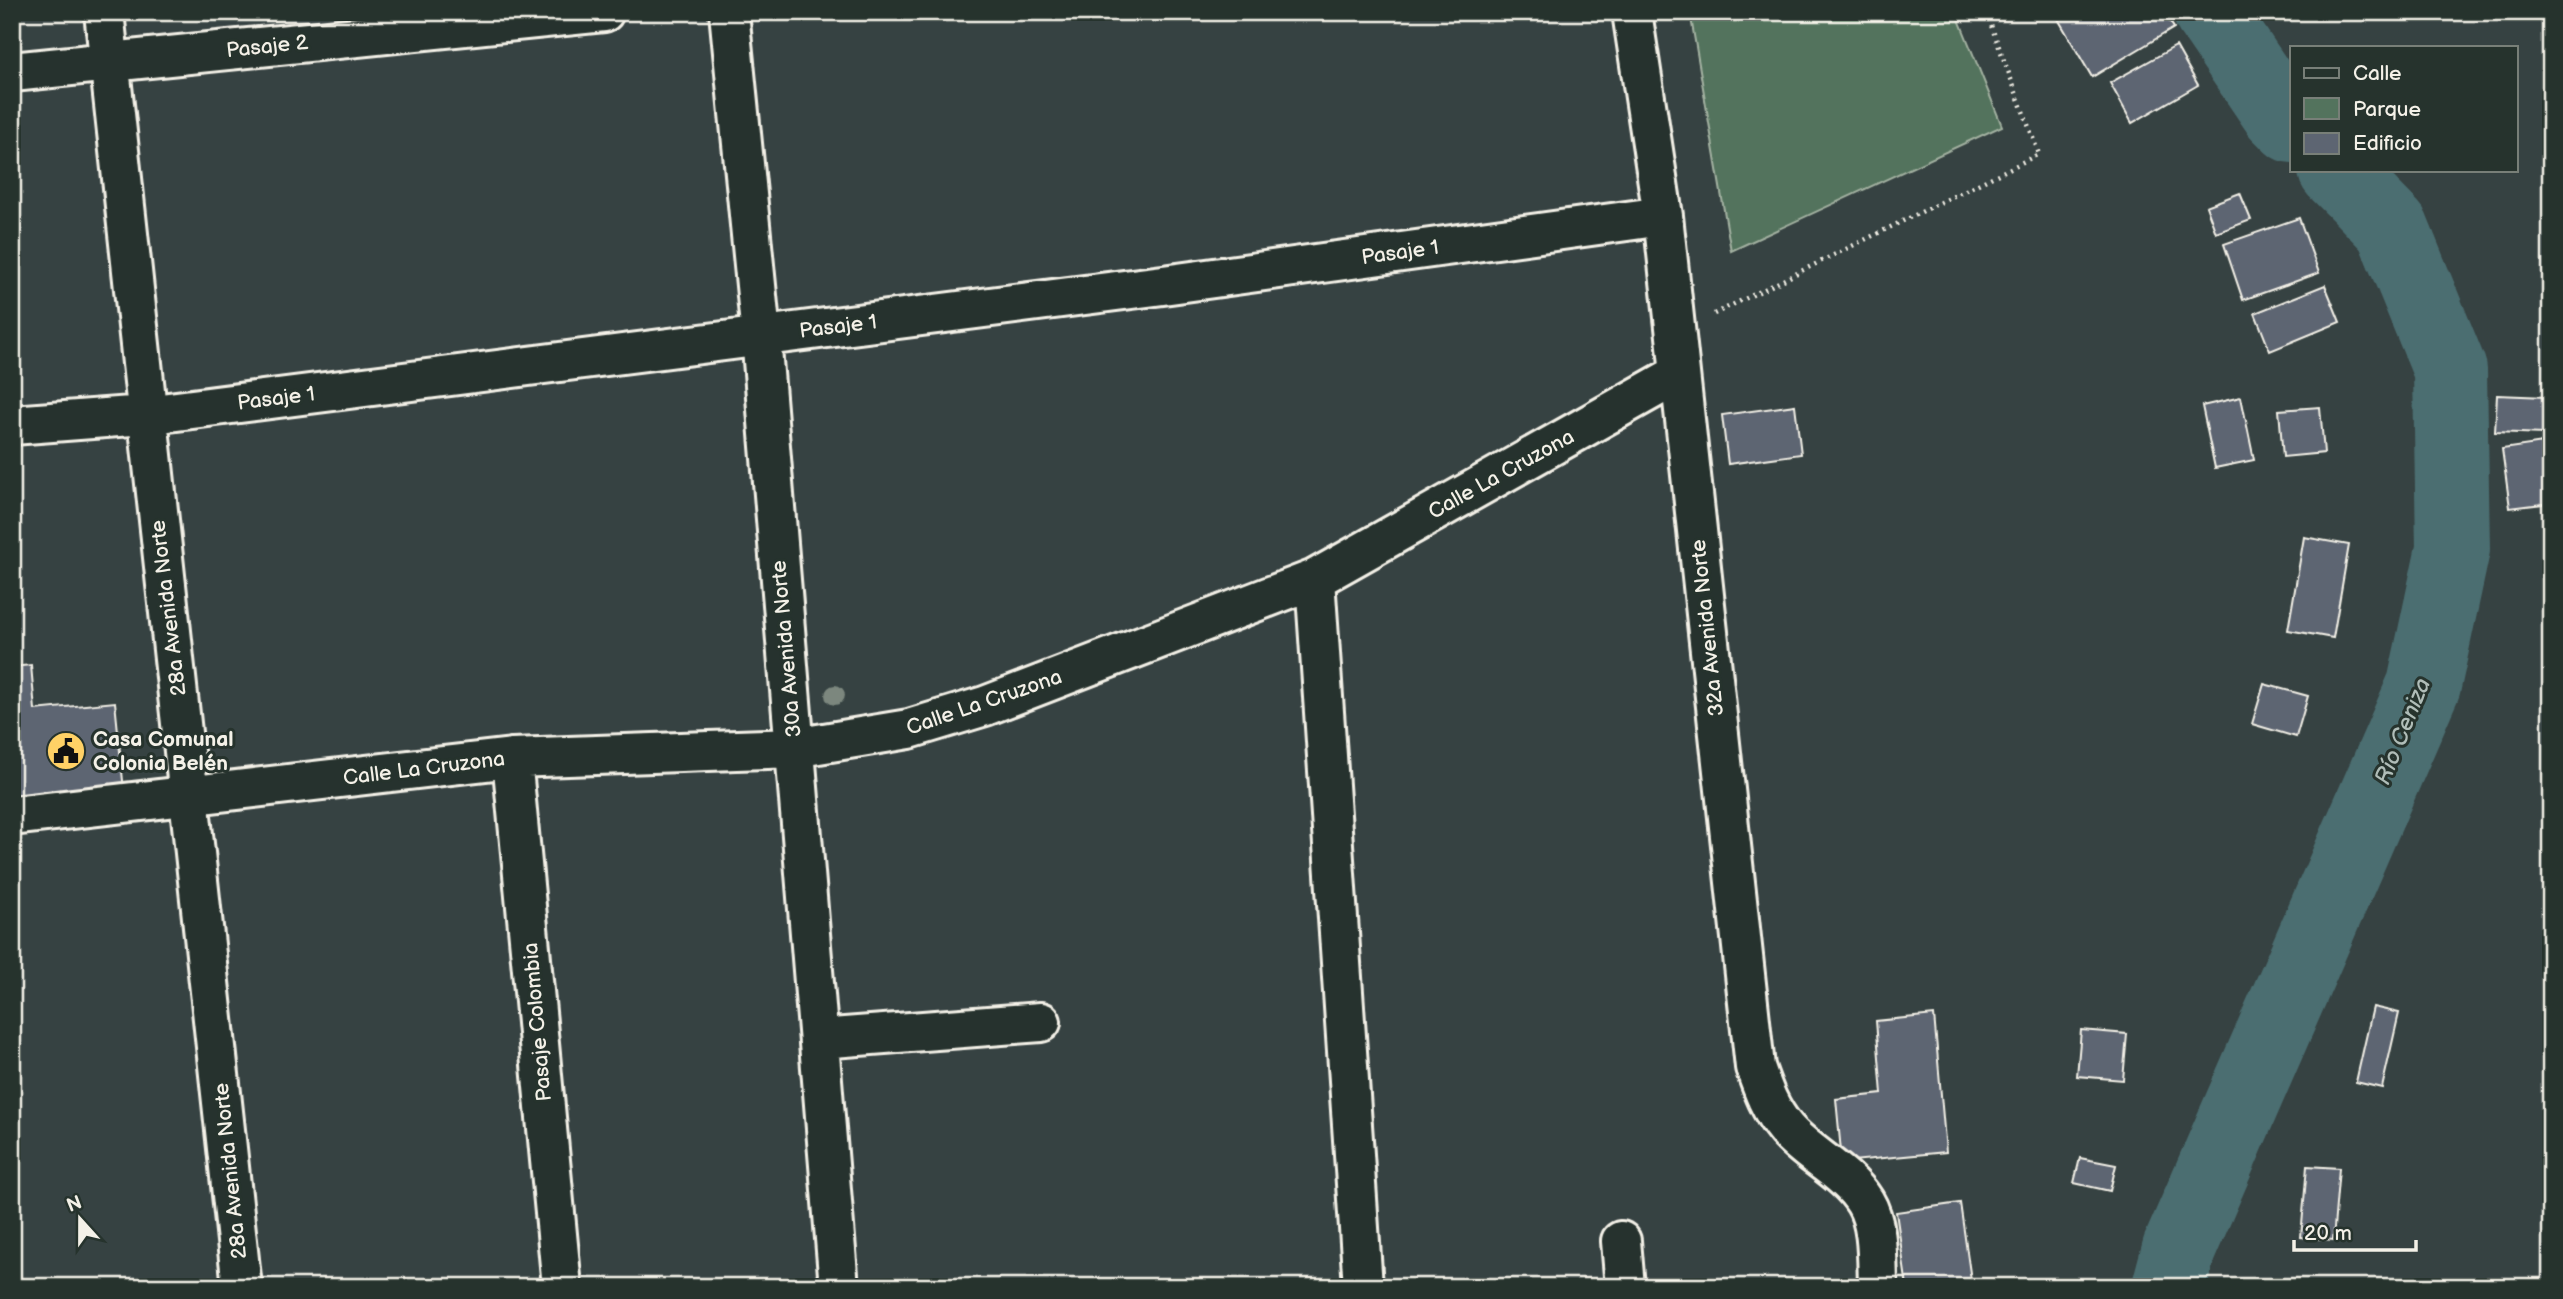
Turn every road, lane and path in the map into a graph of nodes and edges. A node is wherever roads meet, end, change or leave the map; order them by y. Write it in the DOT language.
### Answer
graph roads {
  1 [pos="104,12"];
  2 [pos="604,12"];
  3 [pos="729,12"];
  4 [pos="1632,12"];
  5 [pos="1986,12"];
  6 [pos="109,62"];
  7 [pos="12,72"];
  8 [pos="1663,216"];
  9 [pos="1675,333"];
  10 [pos="761,335"];
  11 [pos="1679,374"];
  12 [pos="145,415"];
  13 [pos="12,425"];
  14 [pos="1315,579"];
  15 [pos="794,748"];
  16 [pos="512,758"];
  17 [pos="190,795"];
  18 [pos="12,816"];
  19 [pos="1041,1022"];
  20 [pos="819,1039"];
  21 [pos="1621,1241"];
  22 [pos="242,1287"];
  23 [pos="562,1287"];
  24 [pos="839,1287"];
  25 [pos="1363,1287"];
  26 [pos="1625,1287"];
  27 [pos="1878,1287"];
  1 -- 6 [label="street, 28a Avenida Norte"];
  2 -- 6 [label="street, Pasaje 2"];
  3 -- 10 [label="street, 30a Avenida Norte"];
  4 -- 8 [label="street, 32a Avenida Norte"];
  5 -- 9 [label="path"];
  6 -- 7 [label="street, Pasaje 2"];
  6 -- 12 [label="street, 28a Avenida Norte"];
  8 -- 9 [label="street, 32a Avenida Norte"];
  8 -- 10 [label="street, Pasaje 1"];
  9 -- 11 [label="street, 32a Avenida Norte"];
  10 -- 12 [label="street, Pasaje 1"];
  10 -- 15 [label="street, 30a Avenida Norte"];
  11 -- 14 [label="street, Calle La Cruzona"];
  11 -- 27 [label="street, 32a Avenida Norte"];
  12 -- 13 [label="street, Pasaje 1"];
  12 -- 17 [label="street, 28a Avenida Norte"];
  14 -- 15 [label="street, Calle La Cruzona"];
  14 -- 25 [label="street"];
  15 -- 16 [label="street, Calle La Cruzona"];
  15 -- 20 [label="street, 30a Avenida Norte"];
  16 -- 17 [label="street, Calle La Cruzona"];
  16 -- 23 [label="street, Pasaje Colombia"];
  17 -- 18 [label="street, Calle La Cruzona"];
  17 -- 22 [label="street, 28a Avenida Norte"];
  19 -- 20 [label="street"];
  20 -- 24 [label="street, 30a Avenida Norte"];
  21 -- 26 [label="street"];
}
